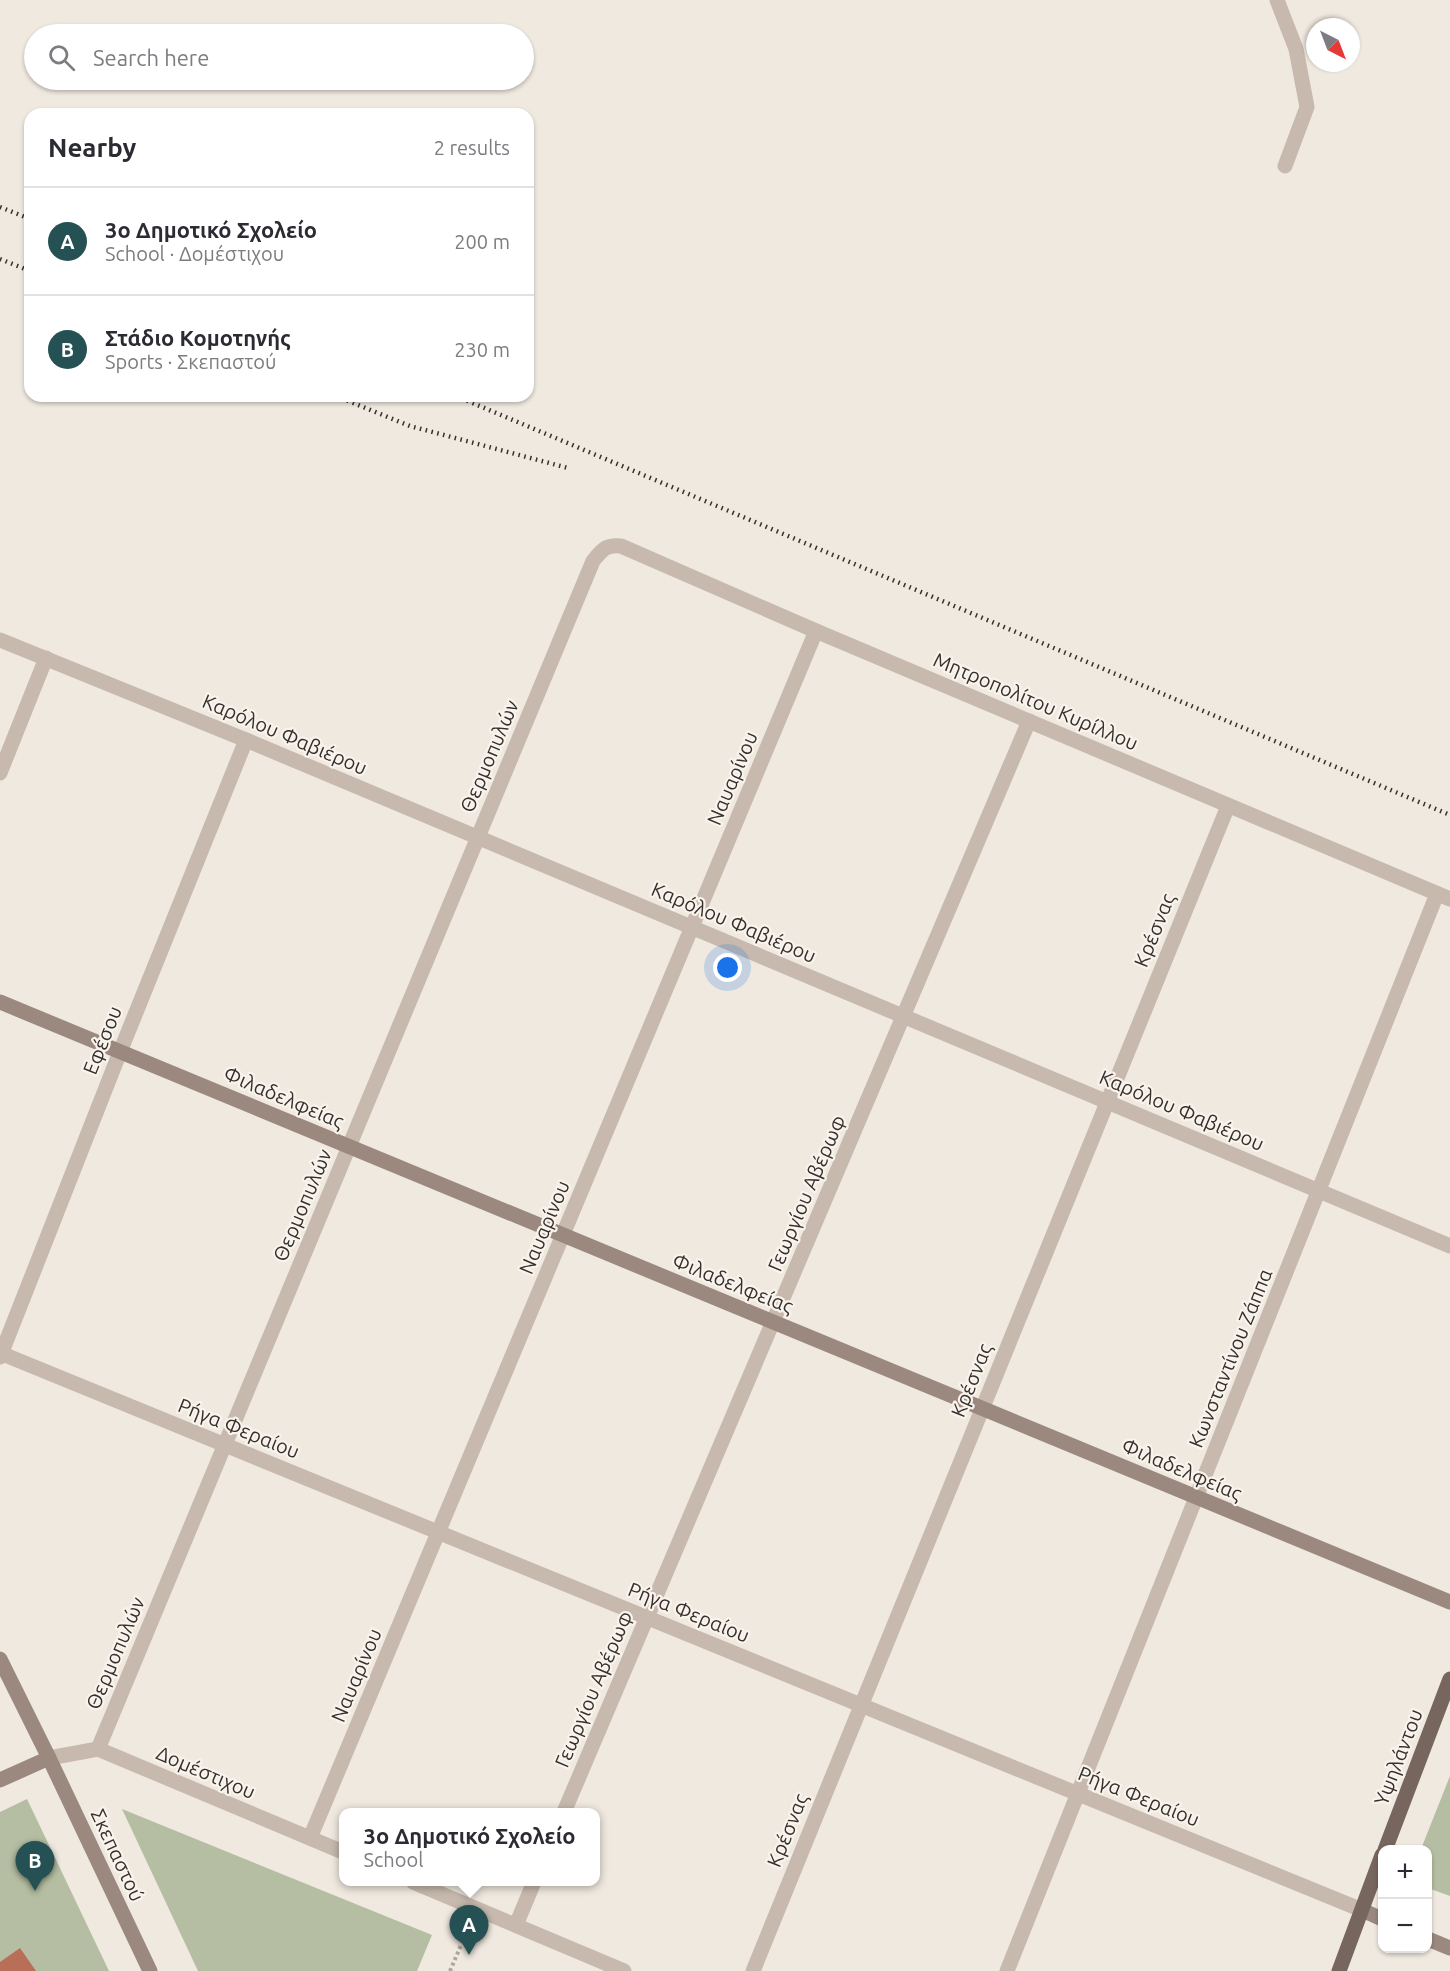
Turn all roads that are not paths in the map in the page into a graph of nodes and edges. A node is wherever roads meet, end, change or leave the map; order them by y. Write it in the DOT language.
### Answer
graph roads {
  1 [pos="1277,0"];
  2 [pos="1285,166"];
  3 [pos="605,547"];
  4 [pos="816,631"];
  5 [pos="0,640"];
  6 [pos="46,658"];
  7 [pos="1029,721"];
  8 [pos="246,740"];
  9 [pos="0,773"];
  10 [pos="1228,806"];
  11 [pos="478,838"];
  12 [pos="1444,897"];
  13 [pos="692,928"];
  14 [pos="0,1002"];
  15 [pos="904,1016"];
  16 [pos="120,1052"];
  17 [pos="1106,1101"];
  18 [pos="349,1147"];
  19 [pos="1319,1191"];
  20 [pos="563,1235"];
  21 [pos="1450,1246"];
  22 [pos="773,1322"];
  23 [pos="0,1355"];
  24 [pos="982,1408"];
  25 [pos="225,1445"];
  26 [pos="1197,1498"];
  27 [pos="438,1532"];
  28 [pos="1450,1602"];
  29 [pos="647,1617"];
  30 [pos="0,1659"];
  31 [pos="1450,1679"];
  32 [pos="861,1705"];
  33 [pos="98,1749"];
  34 [pos="49,1758"];
  35 [pos="0,1780"];
  36 [pos="1078,1793"];
  37 [pos="566,1808"];
  38 [pos="310,1838"];
  39 [pos="1387,1845"];
  40 [pos="339,1850"];
  41 [pos="1378,1868"];
  42 [pos="425,1886"];
  43 [pos="532,1886"];
  44 [pos="1362,1910"];
  45 [pos="1378,1917"];
  46 [pos="516,1925"];
  47 [pos="1432,1940"];
  48 [pos="1450,1948"];
  49 [pos="150,1971"];
  50 [pos="624,1971"];
  51 [pos="753,1971"];
  52 [pos="1007,1971"];
  53 [pos="1339,1971"];
  1 -- 2 [label="street"];
  3 -- 4 [label="street, Μητροπολίτου Κυρίλλου"];
  3 -- 11 [label="street, Θερμοπυλών"];
  4 -- 7 [label="street, Μητροπολίτου Κυρίλλου"];
  4 -- 13 [label="street, Ναυαρίνου"];
  5 -- 6 [label="street, Καρόλου Φαβιέρου"];
  6 -- 8 [label="street, Καρόλου Φαβιέρου"];
  6 -- 9 [label="street"];
  7 -- 10 [label="street, Μητροπολίτου Κυρίλλου"];
  7 -- 15 [label="street, Γεωργίου Αβέρωφ"];
  8 -- 11 [label="street, Καρόλου Φαβιέρου"];
  8 -- 16 [label="street, Εφέσου"];
  10 -- 12 [label="street, Μητροπολίτου Κυρίλλου"];
  10 -- 17 [label="street, Κρέσνας"];
  11 -- 13 [label="street, Καρόλου Φαβιέρου"];
  11 -- 18 [label="street, Θερμοπυλών"];
  12 -- 19 [label="street, Κωνσταντίνου Ζάππα"];
  13 -- 15 [label="street, Καρόλου Φαβιέρου"];
  13 -- 20 [label="street, Ναυαρίνου"];
  14 -- 16 [label="street, Φιλαδελφείας"];
  15 -- 17 [label="street, Καρόλου Φαβιέρου"];
  15 -- 22 [label="street, Γεωργίου Αβέρωφ"];
  16 -- 18 [label="street, Φιλαδελφείας"];
  16 -- 23 [label="street, Εφέσου"];
  17 -- 19 [label="street, Καρόλου Φαβιέρου"];
  17 -- 24 [label="street, Κρέσνας"];
  18 -- 20 [label="street, Φιλαδελφείας"];
  18 -- 25 [label="street, Θερμοπυλών"];
  19 -- 21 [label="street, Καρόλου Φαβιέρου"];
  19 -- 26 [label="street, Κωνσταντίνου Ζάππα"];
  20 -- 22 [label="street, Φιλαδελφείας"];
  20 -- 27 [label="street, Ναυαρίνου"];
  22 -- 24 [label="street, Φιλαδελφείας"];
  22 -- 29 [label="street, Γεωργίου Αβέρωφ"];
  23 -- 25 [label="street, Ρήγα Φεραίου"];
  24 -- 26 [label="street, Φιλαδελφείας"];
  24 -- 32 [label="street, Κρέσνας"];
  25 -- 27 [label="street, Ρήγα Φεραίου"];
  25 -- 33 [label="street, Θερμοπυλών"];
  26 -- 28 [label="street, Φιλαδελφείας"];
  26 -- 36 [label="street, Κωνσταντίνου Ζάππα"];
  27 -- 29 [label="street, Ρήγα Φεραίου"];
  27 -- 38 [label="street, Ναυαρίνου"];
  29 -- 32 [label="street, Ρήγα Φεραίου"];
  29 -- 37 [label="street, Γεωργίου Αβέρωφ"];
  30 -- 34 [label="street, Σκεπαστού"];
  31 -- 39 [label="main road, Υψηλάντου"];
  32 -- 36 [label="street, Ρήγα Φεραίου"];
  32 -- 51 [label="street, Κρέσνας"];
  33 -- 34 [label="street"];
  33 -- 38 [label="street, Δομέστιχου"];
  34 -- 35 [label="street"];
  34 -- 49 [label="street, Σκεπαστού"];
  36 -- 44 [label="street, Ρήγα Φεραίου"];
  36 -- 52 [label="street, Κωνσταντίνου Ζάππα"];
  38 -- 40 [label="street, Δομέστιχου"];
  41 -- 44 [label="main road"];
  42 -- 46 [label="street"];
  43 -- 46 [label="street"];
  44 -- 45 [label="street"];
  44 -- 53 [label="main road"];
  46 -- 50 [label="street"];
  47 -- 48 [label="street"];
}
